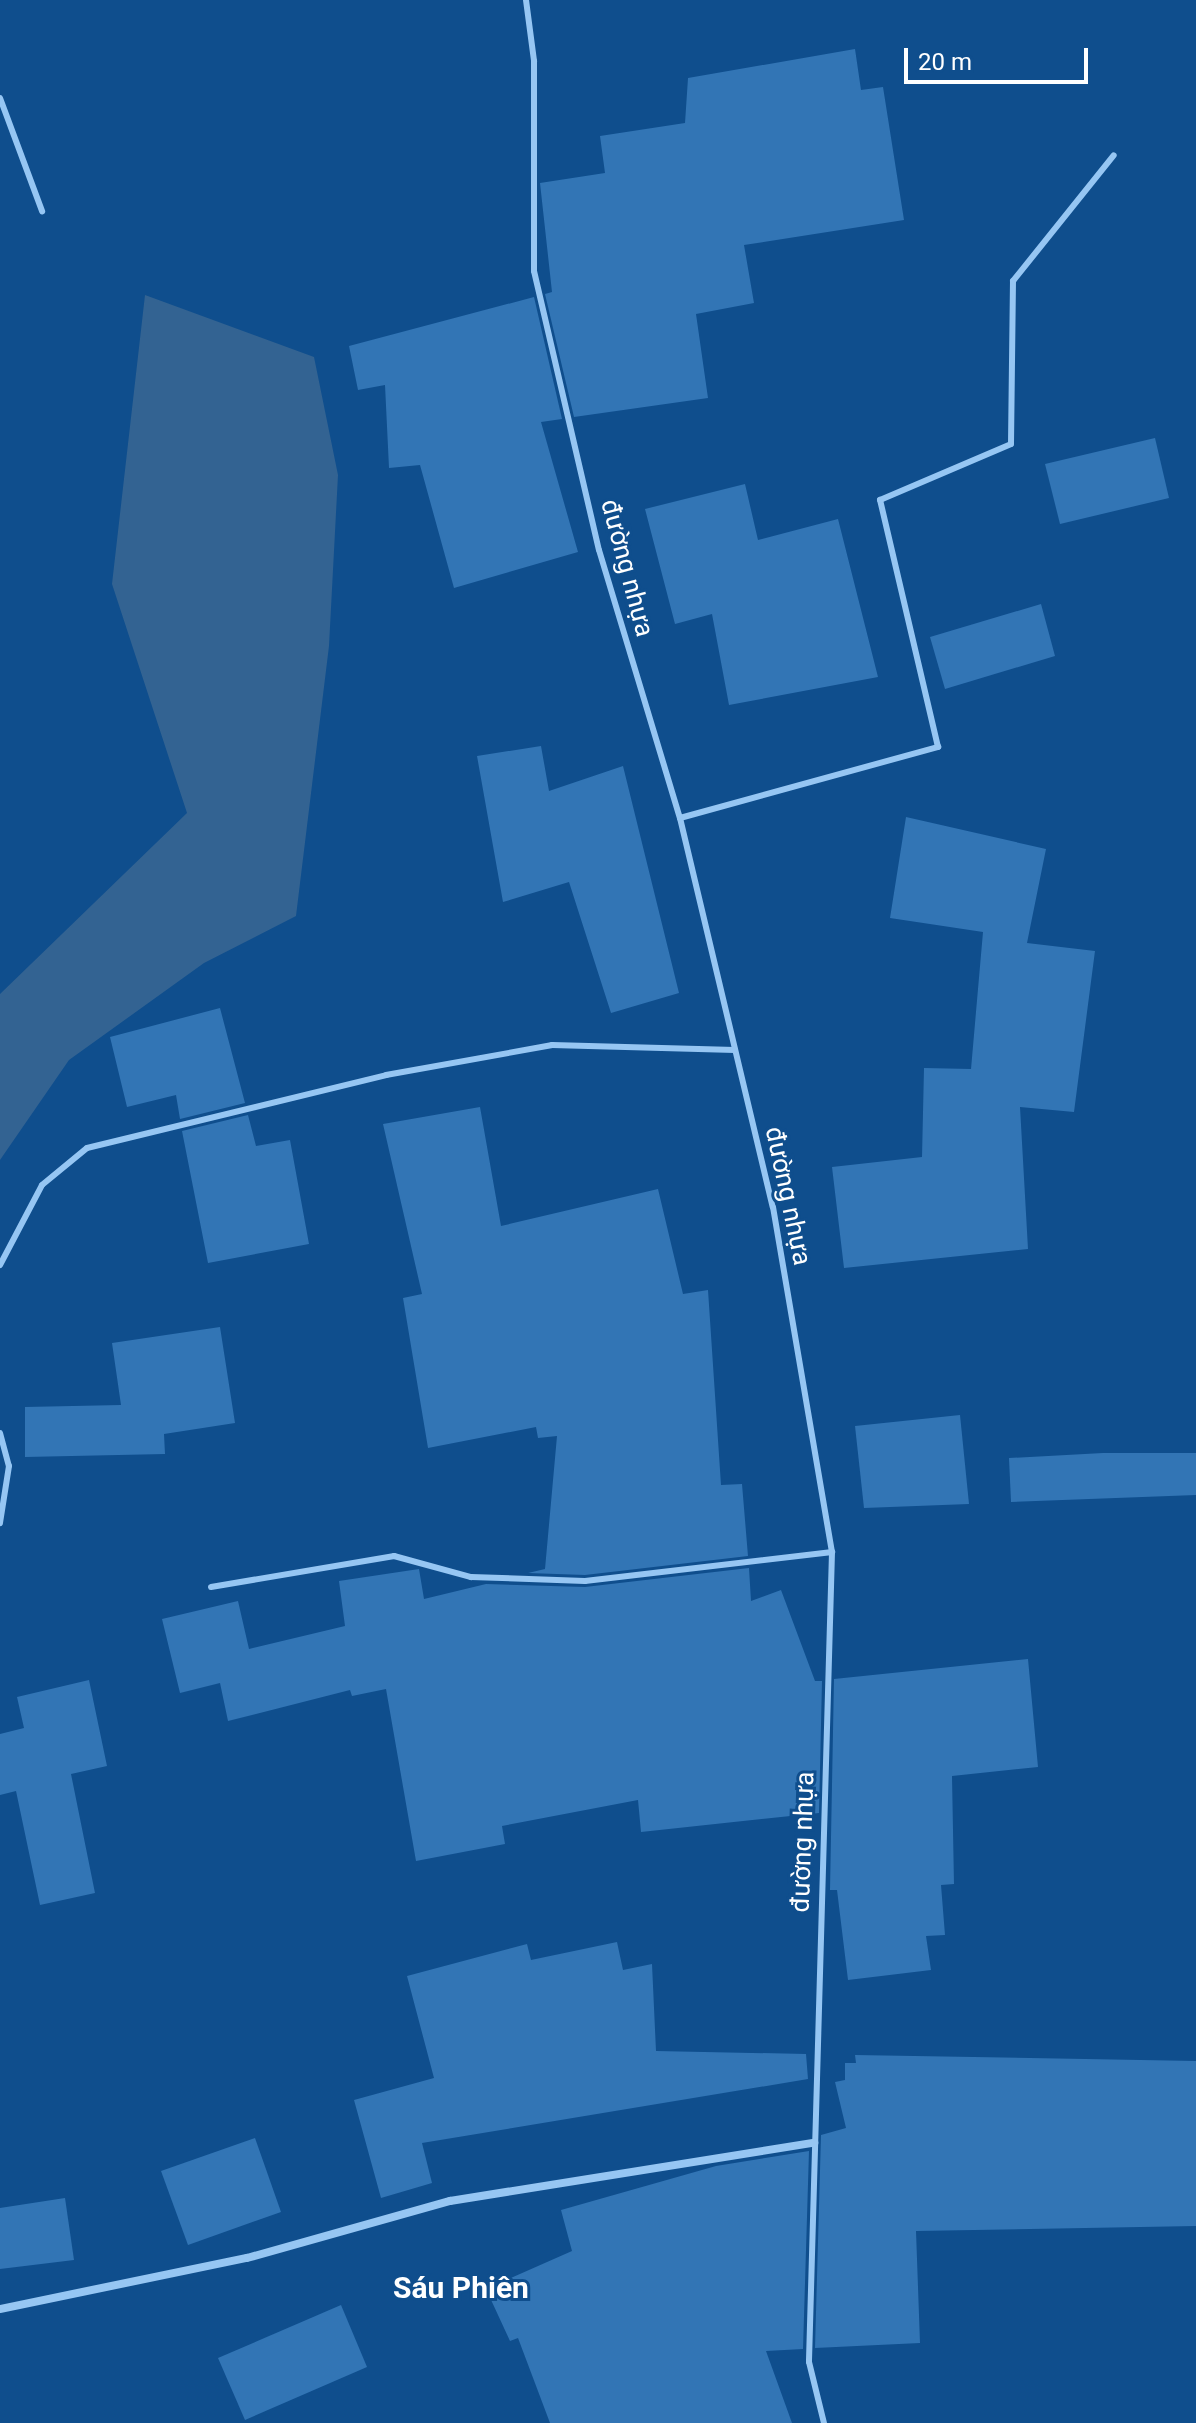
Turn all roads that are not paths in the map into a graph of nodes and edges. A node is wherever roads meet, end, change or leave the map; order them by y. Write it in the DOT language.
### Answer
graph roads {
  1 [pos="526,0"];
  2 [pos="0,98"];
  3 [pos="1114,155"];
  4 [pos="42,211"];
  5 [pos="680,818"];
  6 [pos="735,1050"];
  7 [pos="0,1265"];
  8 [pos="0,1433"];
  9 [pos="0,1523"];
  10 [pos="832,1552"];
  11 [pos="211,1587"];
  12 [pos="814,2143"];
  13 [pos="0,2309"];
  14 [pos="824,2423"];
  1 -- 5 [label="lane, đường nhựa"];
  2 -- 4 [label="lane"];
  3 -- 5 [label="lane"];
  5 -- 6 [label="lane, đường nhựa"];
  6 -- 7 [label="lane"];
  6 -- 10 [label="lane, đường nhựa"];
  8 -- 9 [label="lane"];
  10 -- 11 [label="lane"];
  10 -- 12 [label="lane, đường nhựa"];
  12 -- 13 [label="street"];
  12 -- 14 [label="lane, đường nhựa"];
}
